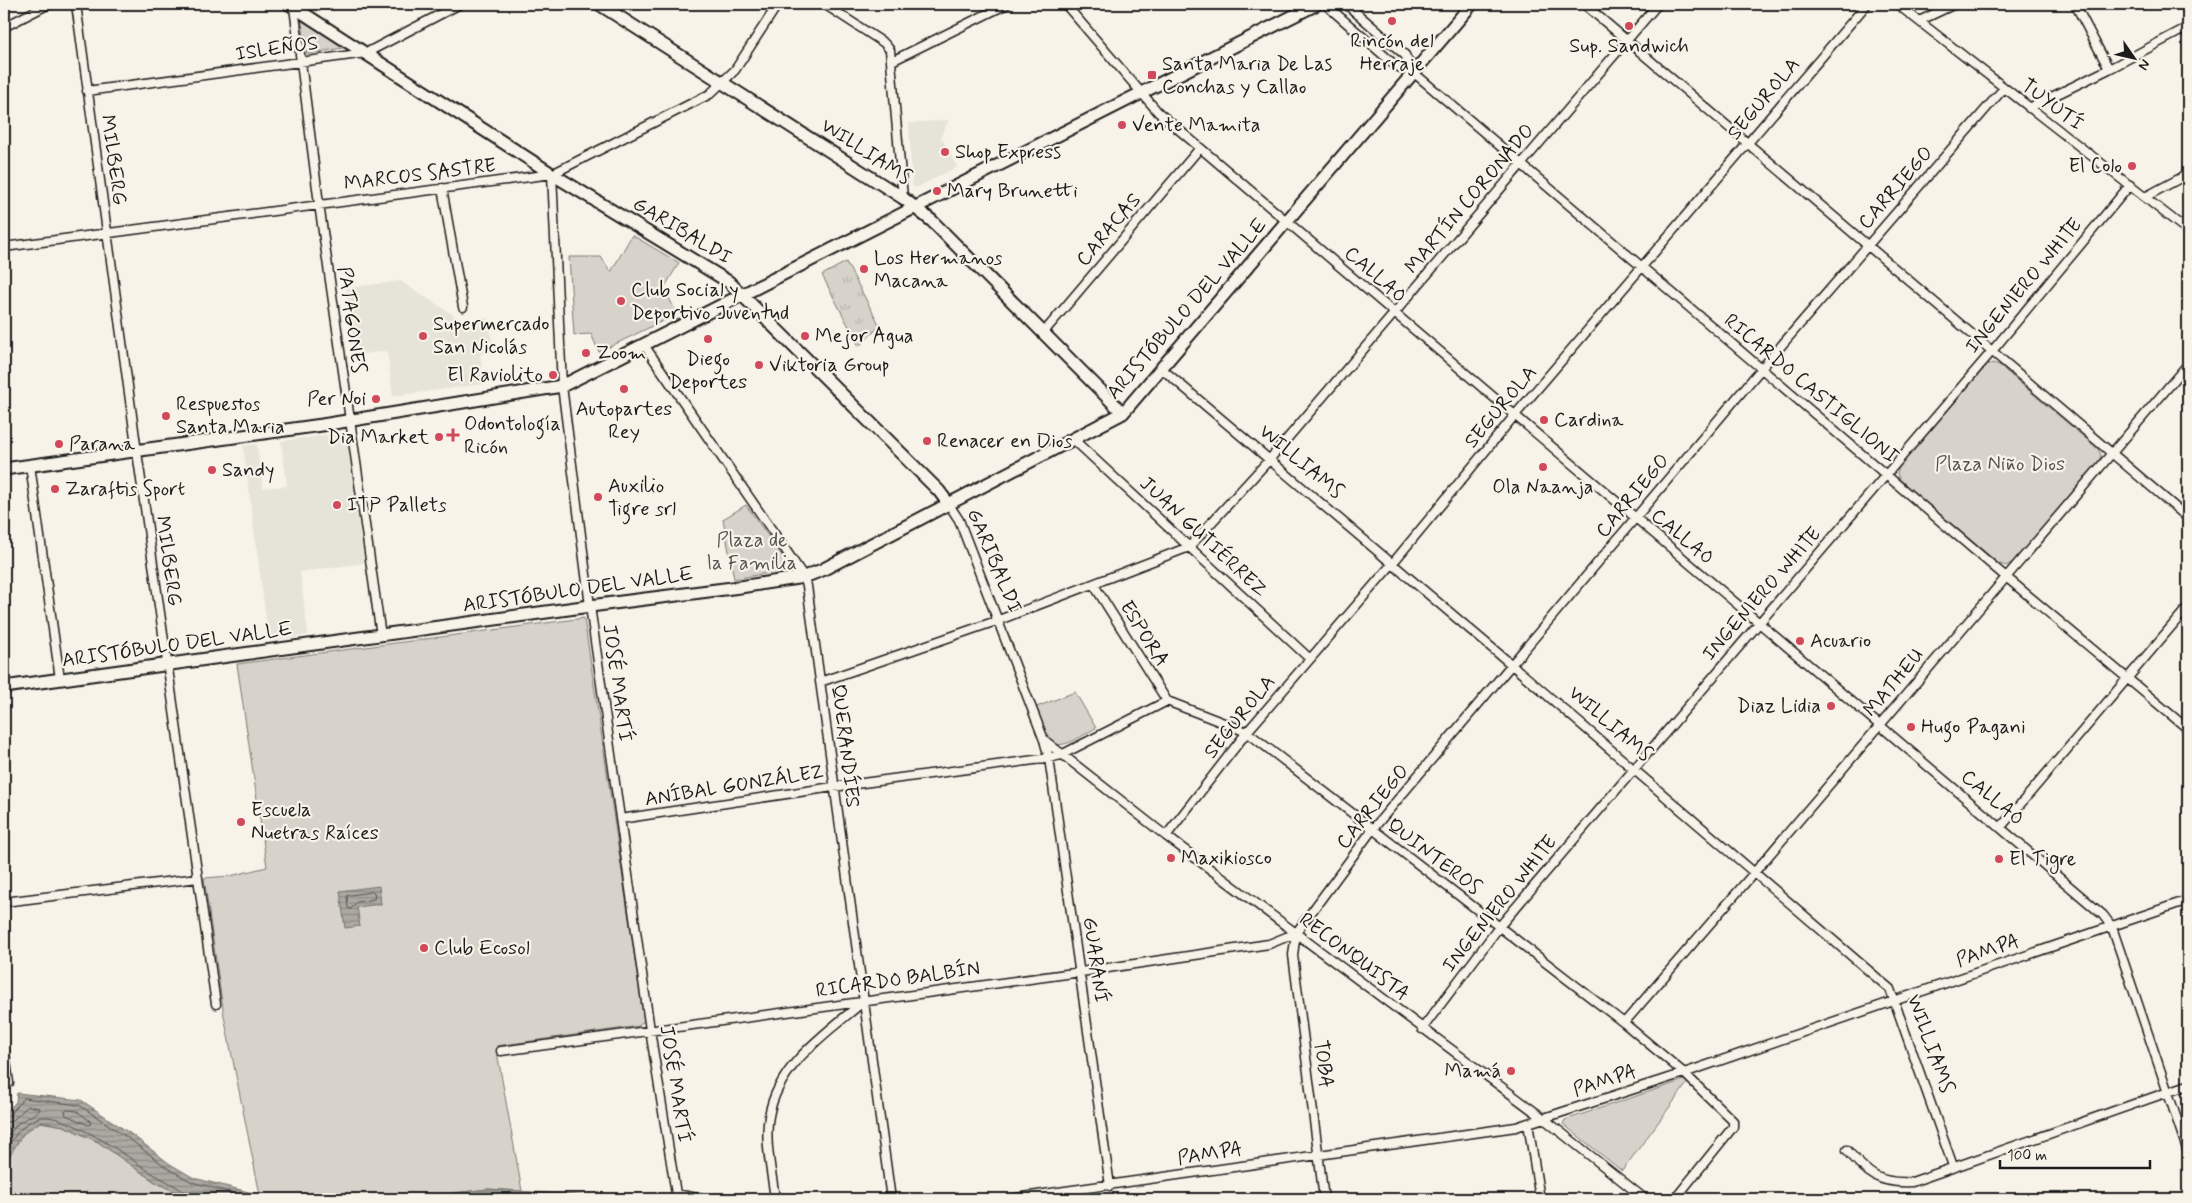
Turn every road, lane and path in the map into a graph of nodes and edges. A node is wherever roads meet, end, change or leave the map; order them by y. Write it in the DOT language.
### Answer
graph roads {
  1 [pos="49,4"];
  2 [pos="76,4"];
  3 [pos="460,4"];
  4 [pos="599,4"];
  5 [pos="778,4"];
  6 [pos="824,4"];
  7 [pos="1007,4"];
  8 [pos="1065,4"];
  9 [pos="1317,4"];
  10 [pos="1324,4"];
  11 [pos="1346,4"];
  12 [pos="1472,4"];
  13 [pos="1584,4"];
  14 [pos="1658,4"];
  15 [pos="1867,4"];
  16 [pos="1897,4"];
  17 [pos="1955,4"];
  18 [pos="2075,4"];
  19 [pos="292,5"];
  20 [pos="1919,21"];
  21 [pos="4,27"];
  22 [pos="2188,27"];
  23 [pos="1626,41"];
  24 [pos="366,53"];
  25 [pos="892,61"];
  26 [pos="301,62"];
  27 [pos="2109,69"];
  28 [pos="1413,72"];
  29 [pos="723,82"];
  30 [pos="2004,88"];
  31 [pos="87,91"];
  32 [pos="1140,92"];
  33 [pos="2029,108"];
  34 [pos="1748,144"];
  35 [pos="1200,148"];
  36 [pos="1521,165"];
  37 [pos="552,174"];
  38 [pos="2188,174"];
  39 [pos="2130,185"];
  40 [pos="442,188"];
  41 [pos="2145,197"];
  42 [pos="903,198"];
  43 [pos="319,204"];
  44 [pos="914,207"];
  45 [pos="1288,221"];
  46 [pos="2188,231"];
  47 [pos="106,232"];
  48 [pos="1868,245"];
  49 [pos="4,247"];
  50 [pos="1642,267"];
  51 [pos="743,296"];
  52 [pos="463,308"];
  53 [pos="1394,313"];
  54 [pos="1044,332"];
  55 [pos="644,345"];
  56 [pos="1992,350"];
  57 [pos="2188,364"];
  58 [pos="1161,368"];
  59 [pos="1761,369"];
  60 [pos="562,386"];
  61 [pos="1123,413"];
  62 [pos="1515,414"];
  63 [pos="349,420"];
  64 [pos="1073,439"];
  65 [pos="137,452"];
  66 [pos="2112,453"];
  67 [pos="1269,460"];
  68 [pos="30,465"];
  69 [pos="4,469"];
  70 [pos="1887,474"];
  71 [pos="948,503"];
  72 [pos="1635,518"];
  73 [pos="2188,518"];
  74 [pos="1189,547"];
  75 [pos="1392,564"];
  76 [pos="804,577"];
  77 [pos="2006,577"];
  78 [pos="1094,585"];
  79 [pos="590,606"];
  80 [pos="2188,607"];
  81 [pos="999,620"];
  82 [pos="1758,623"];
  83 [pos="381,636"];
  84 [pos="1310,659"];
  85 [pos="167,665"];
  86 [pos="1512,665"];
  87 [pos="2128,678"];
  88 [pos="60,679"];
  89 [pos="820,682"];
  90 [pos="4,687"];
  91 [pos="1167,701"];
  92 [pos="1879,726"];
  93 [pos="2188,729"];
  94 [pos="1247,732"];
  95 [pos="1044,740"];
  96 [pos="1061,755"];
  97 [pos="1049,758"];
  98 [pos="1633,769"];
  99 [pos="833,787"];
  100 [pos="620,820"];
  101 [pos="2001,827"];
  102 [pos="1372,830"];
  103 [pos="1166,836"];
  104 [pos="1754,874"];
  105 [pos="198,878"];
  106 [pos="2188,900"];
  107 [pos="4,902"];
  108 [pos="1499,927"];
  109 [pos="2112,927"];
  110 [pos="1296,933"];
  111 [pos="1081,972"];
  112 [pos="1895,1000"];
  113 [pos="864,1001"];
  114 [pos="216,1004"];
  115 [pos="1624,1022"];
  116 [pos="1422,1029"];
  117 [pos="650,1030"];
  118 [pos="4,1046"];
  119 [pos="501,1051"];
  120 [pos="1684,1073"];
  121 [pos="9,1083"];
  122 [pos="2188,1085"];
  123 [pos="2167,1092"];
  124 [pos="1543,1118"];
  125 [pos="1528,1123"];
  126 [pos="1847,1150"];
  127 [pos="2188,1152"];
  128 [pos="1318,1155"];
  129 [pos="1953,1166"];
  130 [pos="1110,1186"];
  131 [pos="702,1199"];
  132 [pos="775,1199"];
  133 [pos="891,1199"];
  134 [pos="1009,1199"];
  135 [pos="1324,1199"];
  136 [pos="1540,1199"];
  137 [pos="1645,1199"];
  138 [pos="1675,1199"];
  1 -- 21 [label="street"];
  2 -- 31 [label="street, MILBERG"];
  3 -- 24 [label="street, ISLEÑOS"];
  4 -- 29 [label="street, WILLIAMS"];
  5 -- 29 [label="street, MARCOS SASTRE"];
  6 -- 25 [label="street"];
  7 -- 25 [label="street"];
  8 -- 32 [label="street, CALLAO"];
  9 -- 32 [label="street"];
  10 -- 28 [label="street, RICARDO CASTIGLIONI"];
  11 -- 28 [label="street, RICARDO CASTIGLIONI"];
  12 -- 28 [label="street, ARISTÓBULO DEL VALLE"];
  13 -- 23 [label="street"];
  14 -- 23 [label="street, MARTÍN CORONADO"];
  15 -- 34 [label="street, SEGUROLA"];
  16 -- 20 [label="street, TUYUTÍ"];
  17 -- 20 [label="street"];
  18 -- 27 [label="street"];
  19 -- 24 [label="street, GARIBALDI"];
  19 -- 26 [label="street, PATAGONES"];
  20 -- 30 [label="street, TUYUTÍ"];
  22 -- 27 [label="street"];
  23 -- 34 [label="street"];
  23 -- 36 [label="street, MARTÍN CORONADO"];
  24 -- 26 [label="street, ISLEÑOS"];
  24 -- 37 [label="street, GARIBALDI"];
  25 -- 42 [label="street"];
  26 -- 31 [label="street, ISLEÑOS"];
  26 -- 43 [label="street, PATAGONES"];
  27 -- 33 [label="street"];
  28 -- 36 [label="street, RICARDO CASTIGLIONI"];
  28 -- 45 [label="street, ARISTÓBULO DEL VALLE"];
  29 -- 37 [label="street, MARCOS SASTRE"];
  29 -- 42 [label="street, WILLIAMS"];
  30 -- 33 [label="street, TUYUTÍ"];
  30 -- 48 [label="street, CARRIEGO"];
  31 -- 47 [label="street, MILBERG"];
  32 -- 35 [label="street, CALLAO"];
  32 -- 44 [label="street"];
  33 -- 39 [label="street, TUYUTÍ"];
  34 -- 48 [label="street"];
  34 -- 50 [label="street, SEGUROLA"];
  35 -- 45 [label="street, CALLAO"];
  35 -- 54 [label="street, CARACAS"];
  36 -- 50 [label="street, RICARDO CASTIGLIONI"];
  36 -- 53 [label="street, MARTÍN CORONADO"];
  37 -- 40 [label="street, MARCOS SASTRE"];
  37 -- 51 [label="street, GARIBALDI"];
  37 -- 60 [label="street, JOSÉ MARTÍ"];
  38 -- 41 [label="street"];
  39 -- 41 [label="street, TUYUTÍ"];
  39 -- 56 [label="street, INGENIERO WHITE"];
  40 -- 43 [label="street, MARCOS SASTRE"];
  40 -- 52 [label="street"];
  41 -- 46 [label="street, TUYUTÍ"];
  42 -- 44 [label="street, WILLIAMS"];
  43 -- 47 [label="street, MARCOS SASTRE"];
  43 -- 63 [label="street, PATAGONES"];
  44 -- 51 [label="street"];
  44 -- 54 [label="street, WILLIAMS"];
  45 -- 53 [label="street, CALLAO"];
  45 -- 58 [label="street, ARISTÓBULO DEL VALLE"];
  47 -- 49 [label="street, MARCOS SASTRE"];
  47 -- 65 [label="street, MILBERG"];
  48 -- 56 [label="street"];
  48 -- 59 [label="street, CARRIEGO"];
  50 -- 59 [label="street, RICARDO CASTIGLIONI"];
  50 -- 62 [label="street, SEGUROLA"];
  51 -- 55 [label="street"];
  51 -- 71 [label="street, GARIBALDI"];
  53 -- 62 [label="street, CALLAO"];
  53 -- 67 [label="street, MARTÍN CORONADO"];
  54 -- 61 [label="street, WILLIAMS"];
  55 -- 60 [label="street"];
  55 -- 76 [label="street, QUERANDÍES"];
  56 -- 66 [label="street"];
  56 -- 70 [label="street, INGENIERO WHITE"];
  57 -- 66 [label="street, MATHEU"];
  58 -- 61 [label="street, ARISTÓBULO DEL VALLE"];
  58 -- 67 [label="street, WILLIAMS"];
  59 -- 70 [label="street, RICARDO CASTIGLIONI"];
  59 -- 72 [label="street, CARRIEGO"];
  60 -- 63 [label="street"];
  60 -- 79 [label="street, JOSÉ MARTÍ"];
  61 -- 64 [label="street, ARISTÓBULO DEL VALLE"];
  62 -- 72 [label="street, CALLAO"];
  62 -- 75 [label="street, SEGUROLA"];
  63 -- 65 [label="street"];
  63 -- 83 [label="street, PATAGONES"];
  64 -- 71 [label="street, ARISTÓBULO DEL VALLE"];
  64 -- 74 [label="street, JUAN GUTIÉRREZ"];
  65 -- 68 [label="street"];
  65 -- 85 [label="street, MILBERG"];
  66 -- 73 [label="street"];
  66 -- 77 [label="street, MATHEU"];
  67 -- 74 [label="street, MARTÍN CORONADO"];
  67 -- 75 [label="street, WILLIAMS"];
  68 -- 69 [label="street"];
  68 -- 88 [label="street"];
  70 -- 77 [label="street, RICARDO CASTIGLIONI"];
  70 -- 82 [label="street, INGENIERO WHITE"];
  71 -- 76 [label="street, ARISTÓBULO DEL VALLE"];
  71 -- 81 [label="street, GARIBALDI"];
  72 -- 82 [label="street, CALLAO"];
  72 -- 86 [label="street, CARRIEGO"];
  74 -- 78 [label="street, MARTÍN CORONADO"];
  74 -- 84 [label="street, JUAN GUTIÉRREZ"];
  75 -- 84 [label="street, SEGUROLA"];
  75 -- 86 [label="street, WILLIAMS"];
  76 -- 79 [label="street, ARISTÓBULO DEL VALLE"];
  76 -- 89 [label="street, QUERANDÍES"];
  77 -- 87 [label="street, RICARDO CASTIGLIONI"];
  77 -- 92 [label="street, MATHEU"];
  78 -- 81 [label="street, MARTÍN CORONADO"];
  78 -- 91 [label="street, ESPORA"];
  79 -- 83 [label="street, ARISTÓBULO DEL VALLE"];
  79 -- 100 [label="street, JOSÉ MARTÍ"];
  80 -- 87 [label="street"];
  81 -- 89 [label="street, MARTÍN CORONADO"];
  81 -- 95 [label="street, GARIBALDI"];
  82 -- 92 [label="street, CALLAO"];
  82 -- 98 [label="street, INGENIERO WHITE"];
  83 -- 85 [label="street, ARISTÓBULO DEL VALLE"];
  84 -- 94 [label="street, SEGUROLA"];
  85 -- 88 [label="street, ARISTÓBULO DEL VALLE"];
  85 -- 105 [label="street, MILBERG"];
  86 -- 98 [label="street, WILLIAMS"];
  86 -- 102 [label="street, CARRIEGO"];
  87 -- 93 [label="street, RICARDO CASTIGLIONI"];
  87 -- 101 [label="street"];
  88 -- 90 [label="street, ARISTÓBULO DEL VALLE"];
  89 -- 99 [label="street, QUERANDÍES"];
  91 -- 94 [label="street, QUINTEROS"];
  91 -- 96 [label="street"];
  92 -- 101 [label="street, CALLAO"];
  92 -- 104 [label="street, MATHEU"];
  94 -- 102 [label="street, QUINTEROS"];
  94 -- 103 [label="street, SEGUROLA"];
  95 -- 96 [label="street, RECONQUISTA"];
  95 -- 97 [label="street, GUARANÍ"];
  96 -- 97 [label="street, ANÍBAL GONZÁLEZ"];
  96 -- 103 [label="street, RECONQUISTA"];
  97 -- 99 [label="street, ANÍBAL GONZÁLEZ"];
  97 -- 111 [label="street, GUARANÍ"];
  98 -- 104 [label="street, WILLIAMS"];
  98 -- 108 [label="street, INGENIERO WHITE"];
  99 -- 100 [label="street, ANÍBAL GONZÁLEZ"];
  99 -- 113 [label="street, QUERANDÍES"];
  100 -- 117 [label="street, JOSÉ MARTÍ"];
  101 -- 109 [label="street, CALLAO"];
  102 -- 108 [label="street, QUINTEROS"];
  102 -- 110 [label="street, CARRIEGO"];
  103 -- 110 [label="street, RECONQUISTA"];
  104 -- 112 [label="street, WILLIAMS"];
  104 -- 115 [label="street, MATHEU"];
  105 -- 107 [label="street"];
  105 -- 114 [label="street, MILBERG"];
  106 -- 109 [label="street, PAMPA"];
  108 -- 115 [label="street, QUINTEROS"];
  108 -- 116 [label="street, INGENIERO WHITE"];
  109 -- 112 [label="street, PAMPA"];
  109 -- 123 [label="street, CALLAO"];
  110 -- 111 [label="street, RICARDO BALBÍN"];
  110 -- 116 [label="street, RECONQUISTA"];
  110 -- 128 [label="street, TOBA"];
  111 -- 113 [label="street, RICARDO BALBÍN"];
  111 -- 130 [label="street, GUARANÍ"];
  112 -- 120 [label="street, PAMPA"];
  112 -- 129 [label="street, WILLIAMS"];
  113 -- 117 [label="street, RICARDO BALBÍN"];
  113 -- 132 [label="street"];
  113 -- 133 [label="street, QUERANDÍES"];
  115 -- 120 [label="street, QUINTEROS"];
  116 -- 124 [label="street, RECONQUISTA"];
  117 -- 119 [label="street, RICARDO BALBÍN"];
  117 -- 131 [label="street, JOSÉ MARTÍ"];
  118 -- 121 [label="street"];
  120 -- 124 [label="street, PAMPA"];
  120 -- 138 [label="street, QUINTEROS"];
  122 -- 123 [label="street"];
  123 -- 127 [label="street, CALLAO"];
  123 -- 129 [label="street"];
  124 -- 125 [label="street, PAMPA"];
  124 -- 137 [label="street, RECONQUISTA"];
  125 -- 128 [label="street, PAMPA"];
  125 -- 136 [label="street"];
  126 -- 129 [label="street"];
  128 -- 130 [label="street, PAMPA"];
  128 -- 135 [label="street, TOBA"];
  130 -- 134 [label="street, PAMPA"];
}
